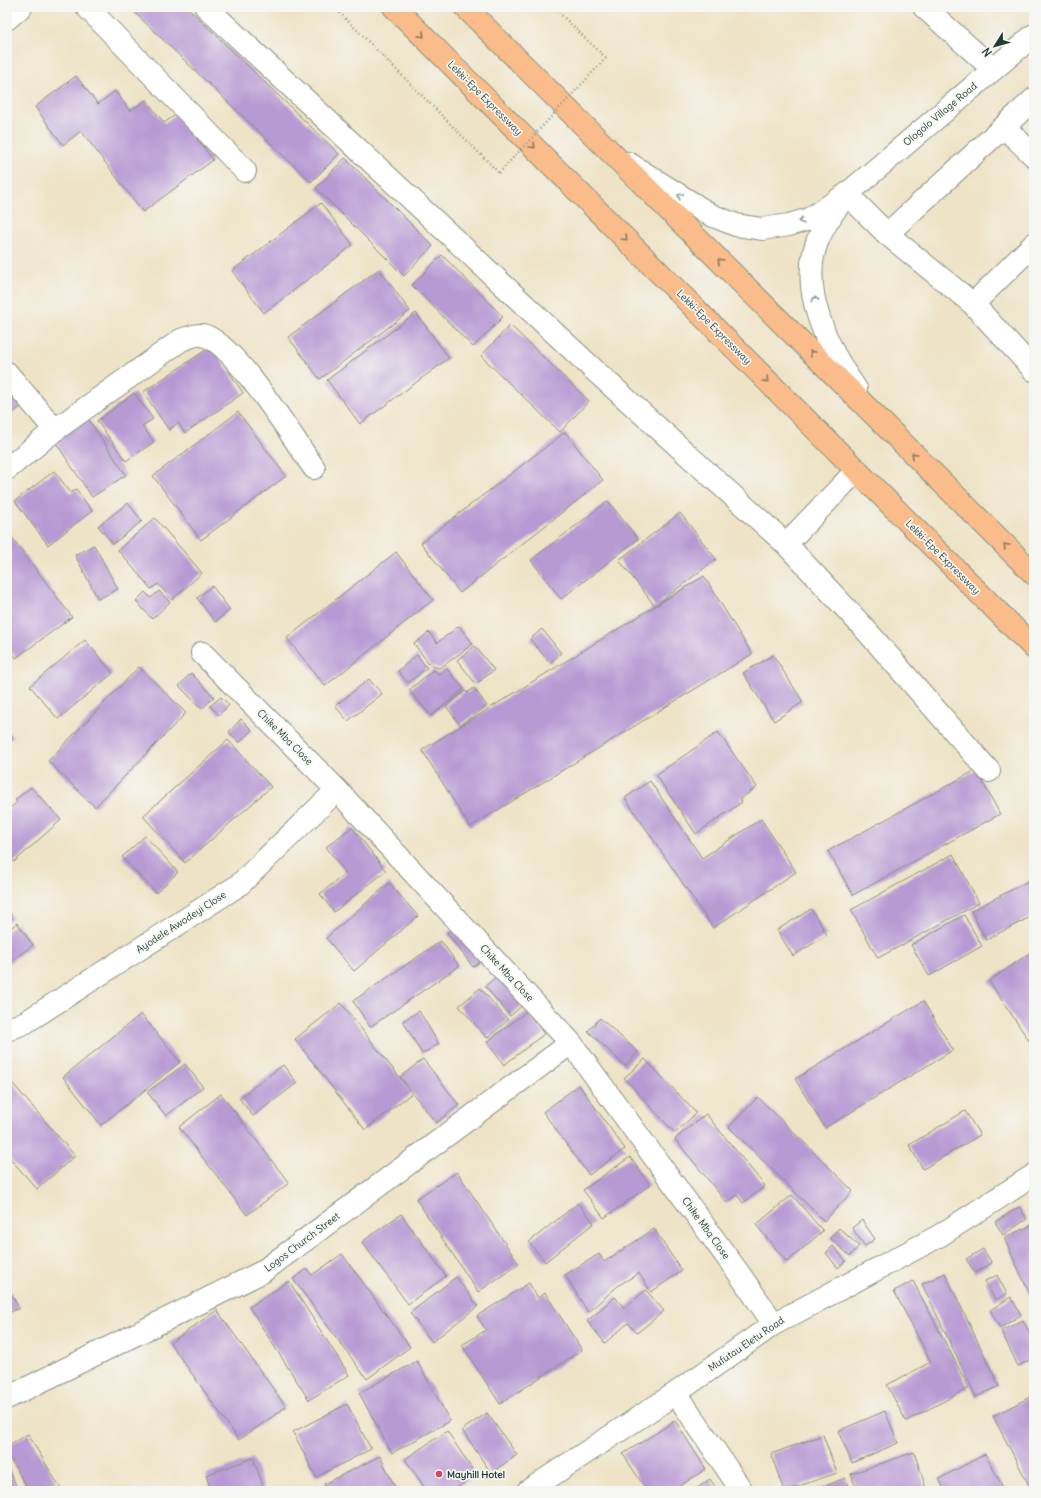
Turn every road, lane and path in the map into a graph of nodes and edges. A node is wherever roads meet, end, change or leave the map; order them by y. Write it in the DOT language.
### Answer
graph roads {
  1 [pos="22,7"];
  2 [pos="88,7"];
  3 [pos="206,7"];
  4 [pos="334,7"];
  5 [pos="394,7"];
  6 [pos="465,7"];
  7 [pos="553,7"];
  8 [pos="924,7"];
  9 [pos="7,19"];
  10 [pos="1030,45"];
  11 [pos="994,69"];
  12 [pos="1034,98"];
  13 [pos="1004,127"];
  14 [pos="605,148"];
  15 [pos="1034,156"];
  16 [pos="244,171"];
  17 [pos="846,194"];
  18 [pos="887,234"];
  19 [pos="1034,244"];
  20 [pos="973,304"];
  21 [pos="1034,370"];
  22 [pos="7,373"];
  23 [pos="878,419"];
  24 [pos="55,430"];
  25 [pos="314,468"];
  26 [pos="7,469"];
  27 [pos="857,470"];
  28 [pos="786,544"];
  29 [pos="1034,574"];
  30 [pos="1034,648"];
  31 [pos="202,653"];
  32 [pos="988,771"];
  33 [pos="337,790"];
  34 [pos="7,1030"];
  35 [pos="571,1043"];
  36 [pos="1034,1175"];
  37 [pos="774,1324"];
  38 [pos="676,1393"];
  39 [pos="7,1398"];
  40 [pos="528,1491"];
  41 [pos="742,1491"];
  1 -- 9 [label="street"];
  2 -- 16 [label="street"];
  3 -- 28 [label="street"];
  4 -- 7 [label="path, bridge"];
  5 -- 27 [label="highway, Lekki-Epe Expressway, one-way"];
  6 -- 14 [label="highway"];
  8 -- 11 [label="street"];
  10 -- 11 [label="street, Ologolo Village Road"];
  11 -- 17 [label="street, Ologolo Village Road"];
  12 -- 13 [label="street"];
  13 -- 15 [label="street"];
  13 -- 18 [label="street"];
  17 -- 14 [label="street, one-way"];
  23 -- 14 [label="highway, one-way"];
  17 -- 18 [label="street"];
  23 -- 17 [label="street, one-way"];
  18 -- 20 [label="street"];
  19 -- 20 [label="street"];
  20 -- 21 [label="street"];
  22 -- 24 [label="street"];
  29 -- 23 [label="highway, one-way"];
  24 -- 25 [label="street"];
  24 -- 26 [label="street"];
  27 -- 28 [label="street"];
  27 -- 30 [label="highway, Lekki-Epe Expressway"];
  28 -- 32 [label="street"];
  31 -- 33 [label="street, Chike Mba Close"];
  33 -- 34 [label="street, Ayodele Awodeyi Close"];
  33 -- 35 [label="street, Chike Mba Close"];
  35 -- 37 [label="street, Chike Mba Close"];
  35 -- 39 [label="street, Logos Church Street"];
  36 -- 37 [label="street, Mufutau Eletu Road"];
  37 -- 38 [label="street, Mufutau Eletu Road"];
  38 -- 40 [label="street, Mufutau Eletu Road"];
  38 -- 41 [label="street"];
}
